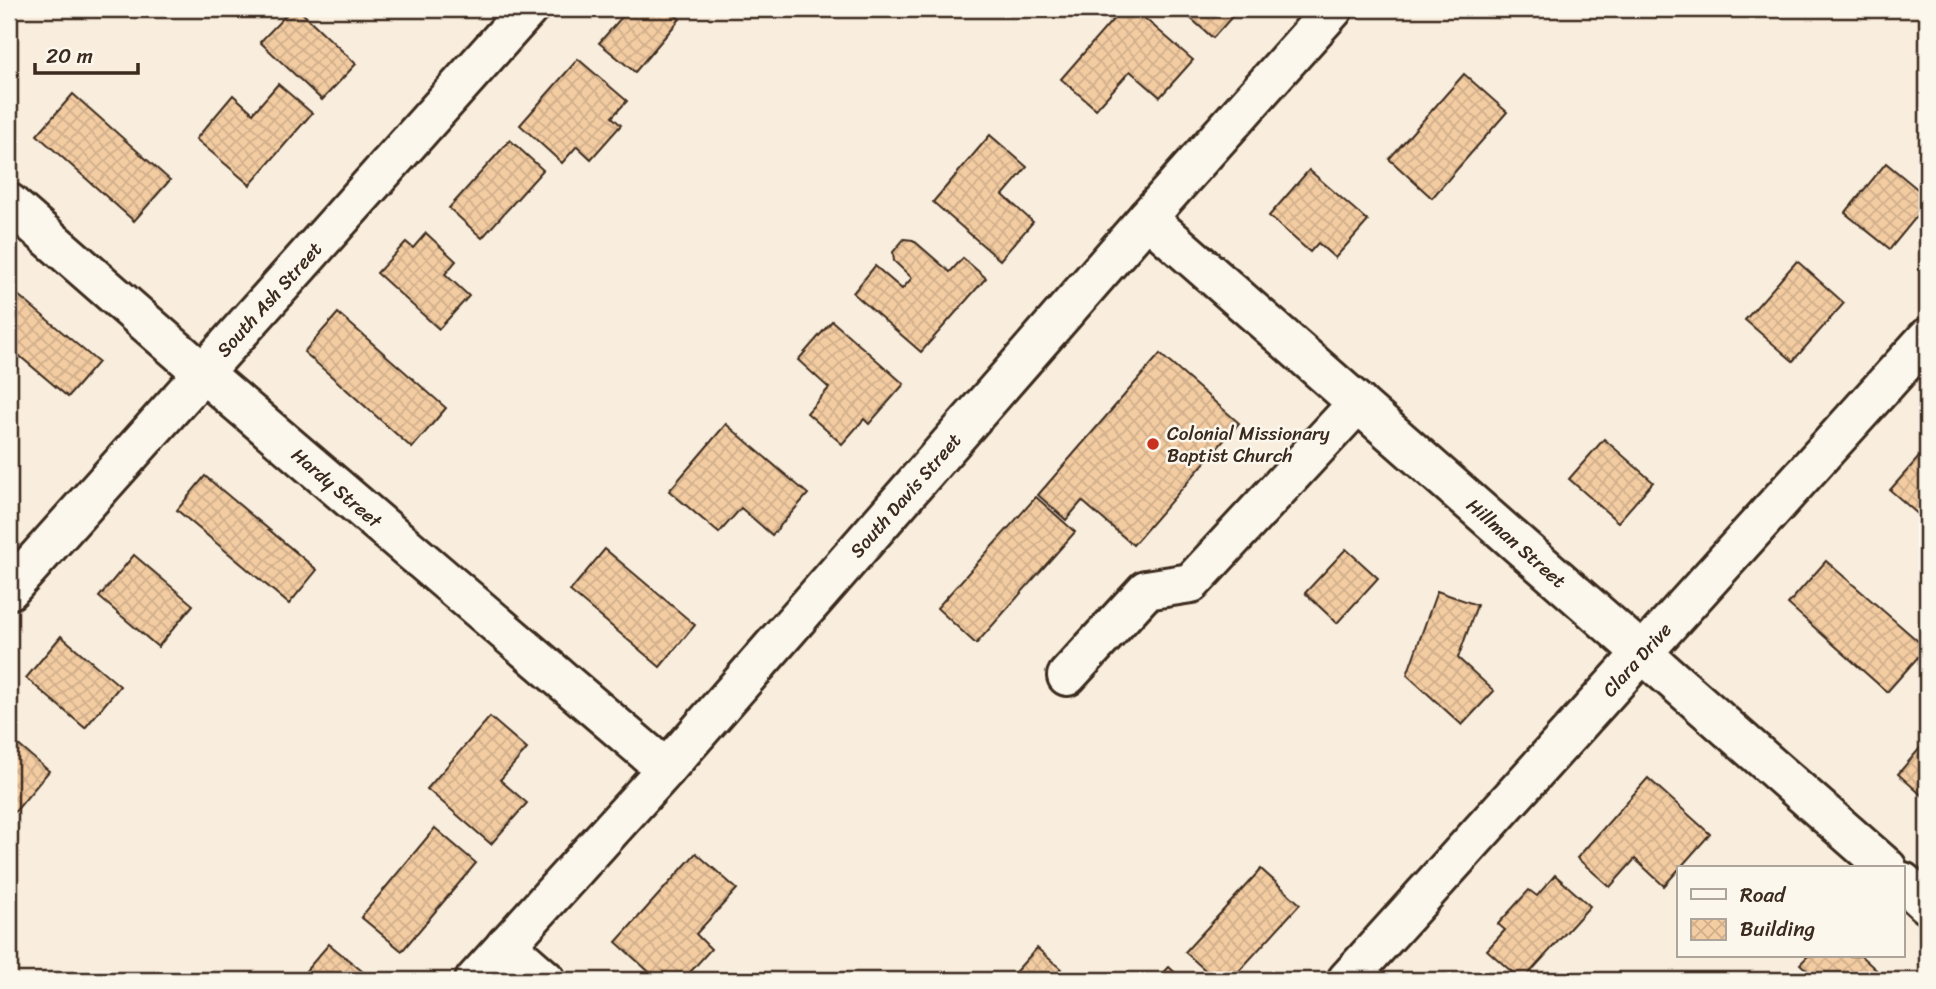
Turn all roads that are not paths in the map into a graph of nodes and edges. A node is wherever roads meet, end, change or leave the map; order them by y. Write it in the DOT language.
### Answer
graph roads {
  1 [pos="528,9"];
  2 [pos="1333,9"];
  3 [pos="9,203"];
  4 [pos="1147,218"];
  5 [pos="1927,338"];
  6 [pos="202,372"];
  7 [pos="1358,403"];
  8 [pos="9,590"];
  9 [pos="1644,653"];
  10 [pos="1067,676"];
  11 [pos="666,769"];
  12 [pos="1885,866"];
  13 [pos="1904,883"];
  14 [pos="1927,904"];
  15 [pos="506,945"];
  16 [pos="475,980"];
  17 [pos="546,980"];
  18 [pos="1347,980"];
  1 -- 6 [label="street, South Ash Street"];
  2 -- 4 [label="street, South Davis Street"];
  3 -- 6 [label="street, Hardy Street"];
  4 -- 7 [label="street, Hillman Street"];
  4 -- 11 [label="street, South Davis Street"];
  5 -- 9 [label="street, Clara Drive"];
  6 -- 8 [label="street, South Ash Street"];
  6 -- 11 [label="street, Hardy Street"];
  7 -- 9 [label="street, Hillman Street"];
  7 -- 10 [label="street"];
  9 -- 12 [label="street, Hillman Street"];
  9 -- 18 [label="street, Clara Drive"];
  11 -- 15 [label="street, South Davis Street"];
  13 -- 14 [label="street"];
  15 -- 16 [label="street, South Davis Street"];
  15 -- 17 [label="street"];
}
